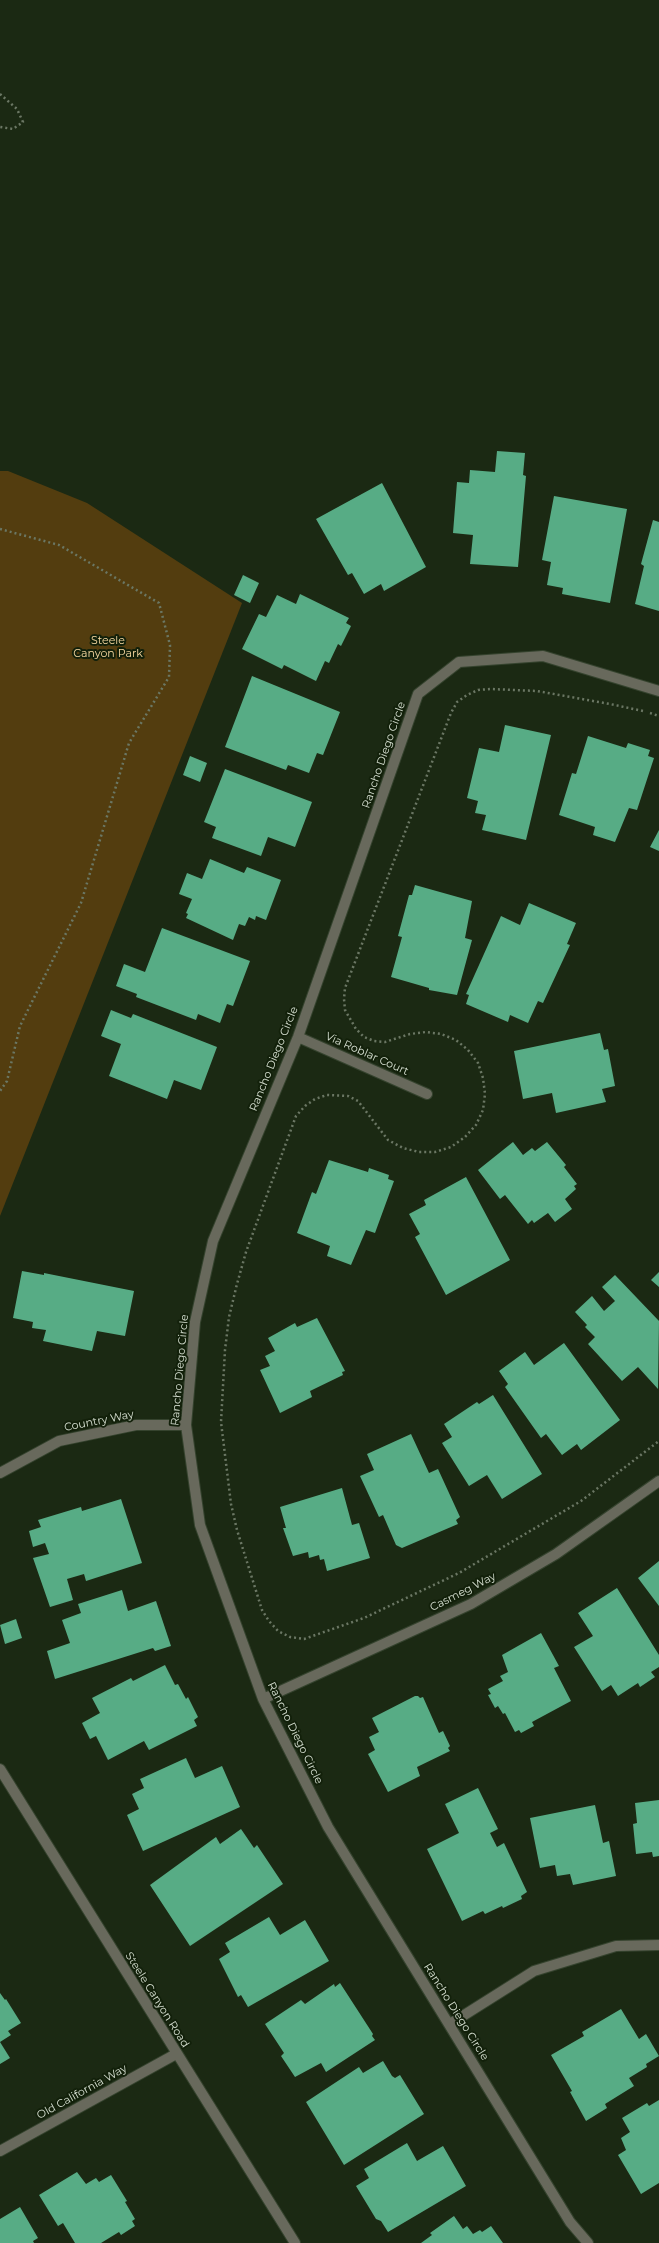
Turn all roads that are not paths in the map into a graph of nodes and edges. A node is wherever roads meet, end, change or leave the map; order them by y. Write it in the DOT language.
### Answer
graph roads {
  1 [pos="659,691"];
  2 [pos="298,1037"];
  3 [pos="427,1094"];
  4 [pos="186,1425"];
  5 [pos="0,1473"];
  6 [pos="659,1481"];
  7 [pos="263,1699"];
  8 [pos="0,1769"];
  9 [pos="659,1945"];
  10 [pos="450,2024"];
  11 [pos="176,2054"];
  12 [pos="0,2151"];
  13 [pos="295,2243"];
  14 [pos="588,2243"];
  1 -- 2 [label="street, Rancho Diego Circle"];
  2 -- 3 [label="street, Via Roblar Court"];
  2 -- 4 [label="street, Rancho Diego Circle"];
  4 -- 5 [label="street, Country Way"];
  4 -- 7 [label="street, Rancho Diego Circle"];
  6 -- 7 [label="street, Casmeg Way"];
  7 -- 10 [label="street, Rancho Diego Circle"];
  8 -- 11 [label="street, Steele Canyon Road"];
  9 -- 10 [label="street"];
  10 -- 14 [label="street, Rancho Diego Circle"];
  11 -- 12 [label="street, Old California Way"];
  11 -- 13 [label="street, Steele Canyon Road"];
}
